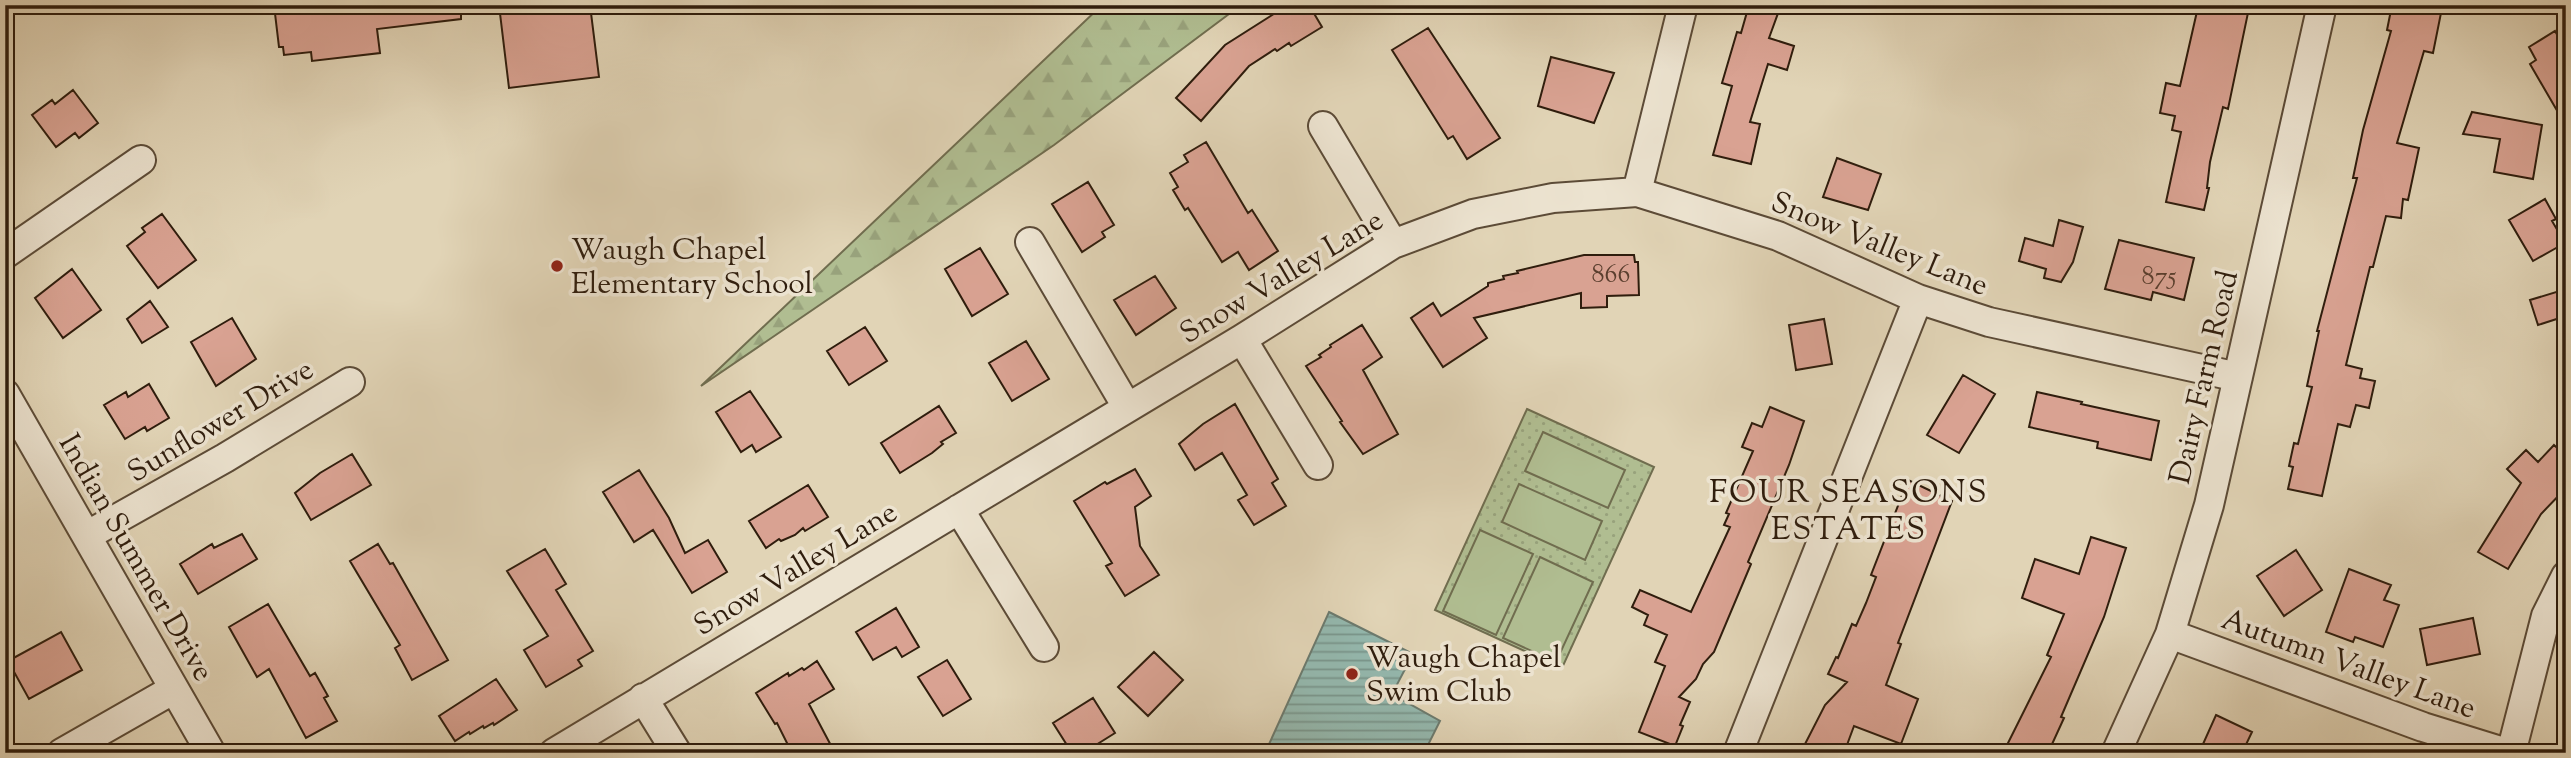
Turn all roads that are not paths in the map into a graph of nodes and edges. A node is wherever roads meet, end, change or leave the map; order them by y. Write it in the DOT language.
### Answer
graph roads {
  1 [pos="1683,5"];
  2 [pos="2322,5"];
  3 [pos="1323,126"];
  4 [pos="141,160"];
  5 [pos="1637,192"];
  6 [pos="1030,242"];
  7 [pos="1393,244"];
  8 [pos="5,254"];
  9 [pos="1917,299"];
  10 [pos="1242,339"];
  11 [pos="2238,377"];
  12 [pos="350,382"];
  13 [pos="5,394"];
  14 [pos="1127,407"];
  15 [pos="1318,465"];
  16 [pos="959,509"];
  17 [pos="88,535"];
  18 [pos="2566,576"];
  19 [pos="2170,634"];
  20 [pos="1044,647"];
  21 [pos="174,689"];
  22 [pos="643,698"];
  23 [pos="62,753"];
  24 [pos="211,753"];
  25 [pos="554,753"];
  26 [pos="677,753"];
  27 [pos="1738,753"];
  28 [pos="2116,753"];
  29 [pos="2509,753"];
  1 -- 5 [label="street"];
  2 -- 11 [label="street, Dairy Farm Road"];
  3 -- 7 [label="street"];
  4 -- 8 [label="street"];
  5 -- 7 [label="street, Snow Valley Lane"];
  5 -- 9 [label="street, Snow Valley Lane"];
  6 -- 14 [label="street"];
  7 -- 10 [label="street, Snow Valley Lane"];
  9 -- 11 [label="street, Snow Valley Lane"];
  9 -- 27 [label="street"];
  10 -- 14 [label="street, Snow Valley Lane"];
  10 -- 15 [label="street"];
  11 -- 19 [label="street, Dairy Farm Road"];
  12 -- 17 [label="street, Sunflower Drive"];
  13 -- 17 [label="street, Indian Summer Drive"];
  14 -- 16 [label="street, Snow Valley Lane"];
  16 -- 20 [label="street"];
  16 -- 22 [label="street, Snow Valley Lane"];
  17 -- 21 [label="street, Indian Summer Drive"];
  18 -- 29 [label="street"];
  19 -- 28 [label="street, Dairy Farm Road"];
  19 -- 29 [label="street, Autumn Valley Lane"];
  21 -- 23 [label="street"];
  21 -- 24 [label="street, Indian Summer Drive"];
  22 -- 25 [label="street, Snow Valley Lane"];
  22 -- 26 [label="street"];
}
